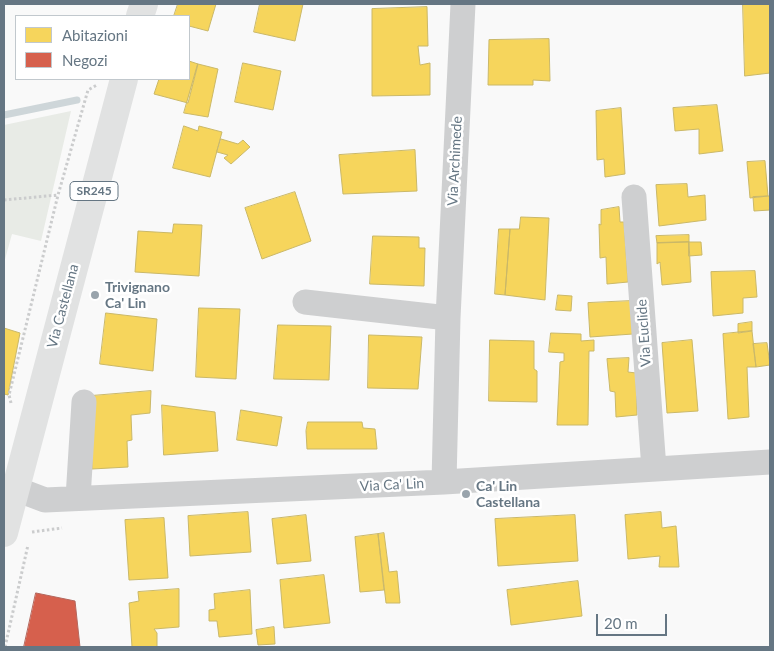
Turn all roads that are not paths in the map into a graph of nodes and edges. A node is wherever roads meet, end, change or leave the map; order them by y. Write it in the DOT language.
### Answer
graph roads {
  1 [pos="463,4"];
  2 [pos="112,81"];
  3 [pos="634,197"];
  4 [pos="305,302"];
  5 [pos="448,318"];
  6 [pos="84,402"];
  7 [pos="770,462"];
  8 [pos="654,469"];
  9 [pos="444,482"];
  10 [pos="16,490"];
  11 [pos="78,498"];
  12 [pos="4,533"];
  1 -- 5 [label="street, Via Archimede"];
  2 -- 10 [label="main road, Via Castellana / SR245"];
  3 -- 8 [label="street, Via Euclide"];
  4 -- 5 [label="street"];
  5 -- 9 [label="street, Via Archimede"];
  6 -- 11 [label="street"];
  7 -- 8 [label="street, Via Ca' Lin"];
  8 -- 9 [label="street, Via Ca' Lin"];
  9 -- 11 [label="street, Via Ca' Lin"];
  10 -- 11 [label="street, Via Ca' Lin"];
  10 -- 12 [label="main road, Via Castellana / SR245"];
}
